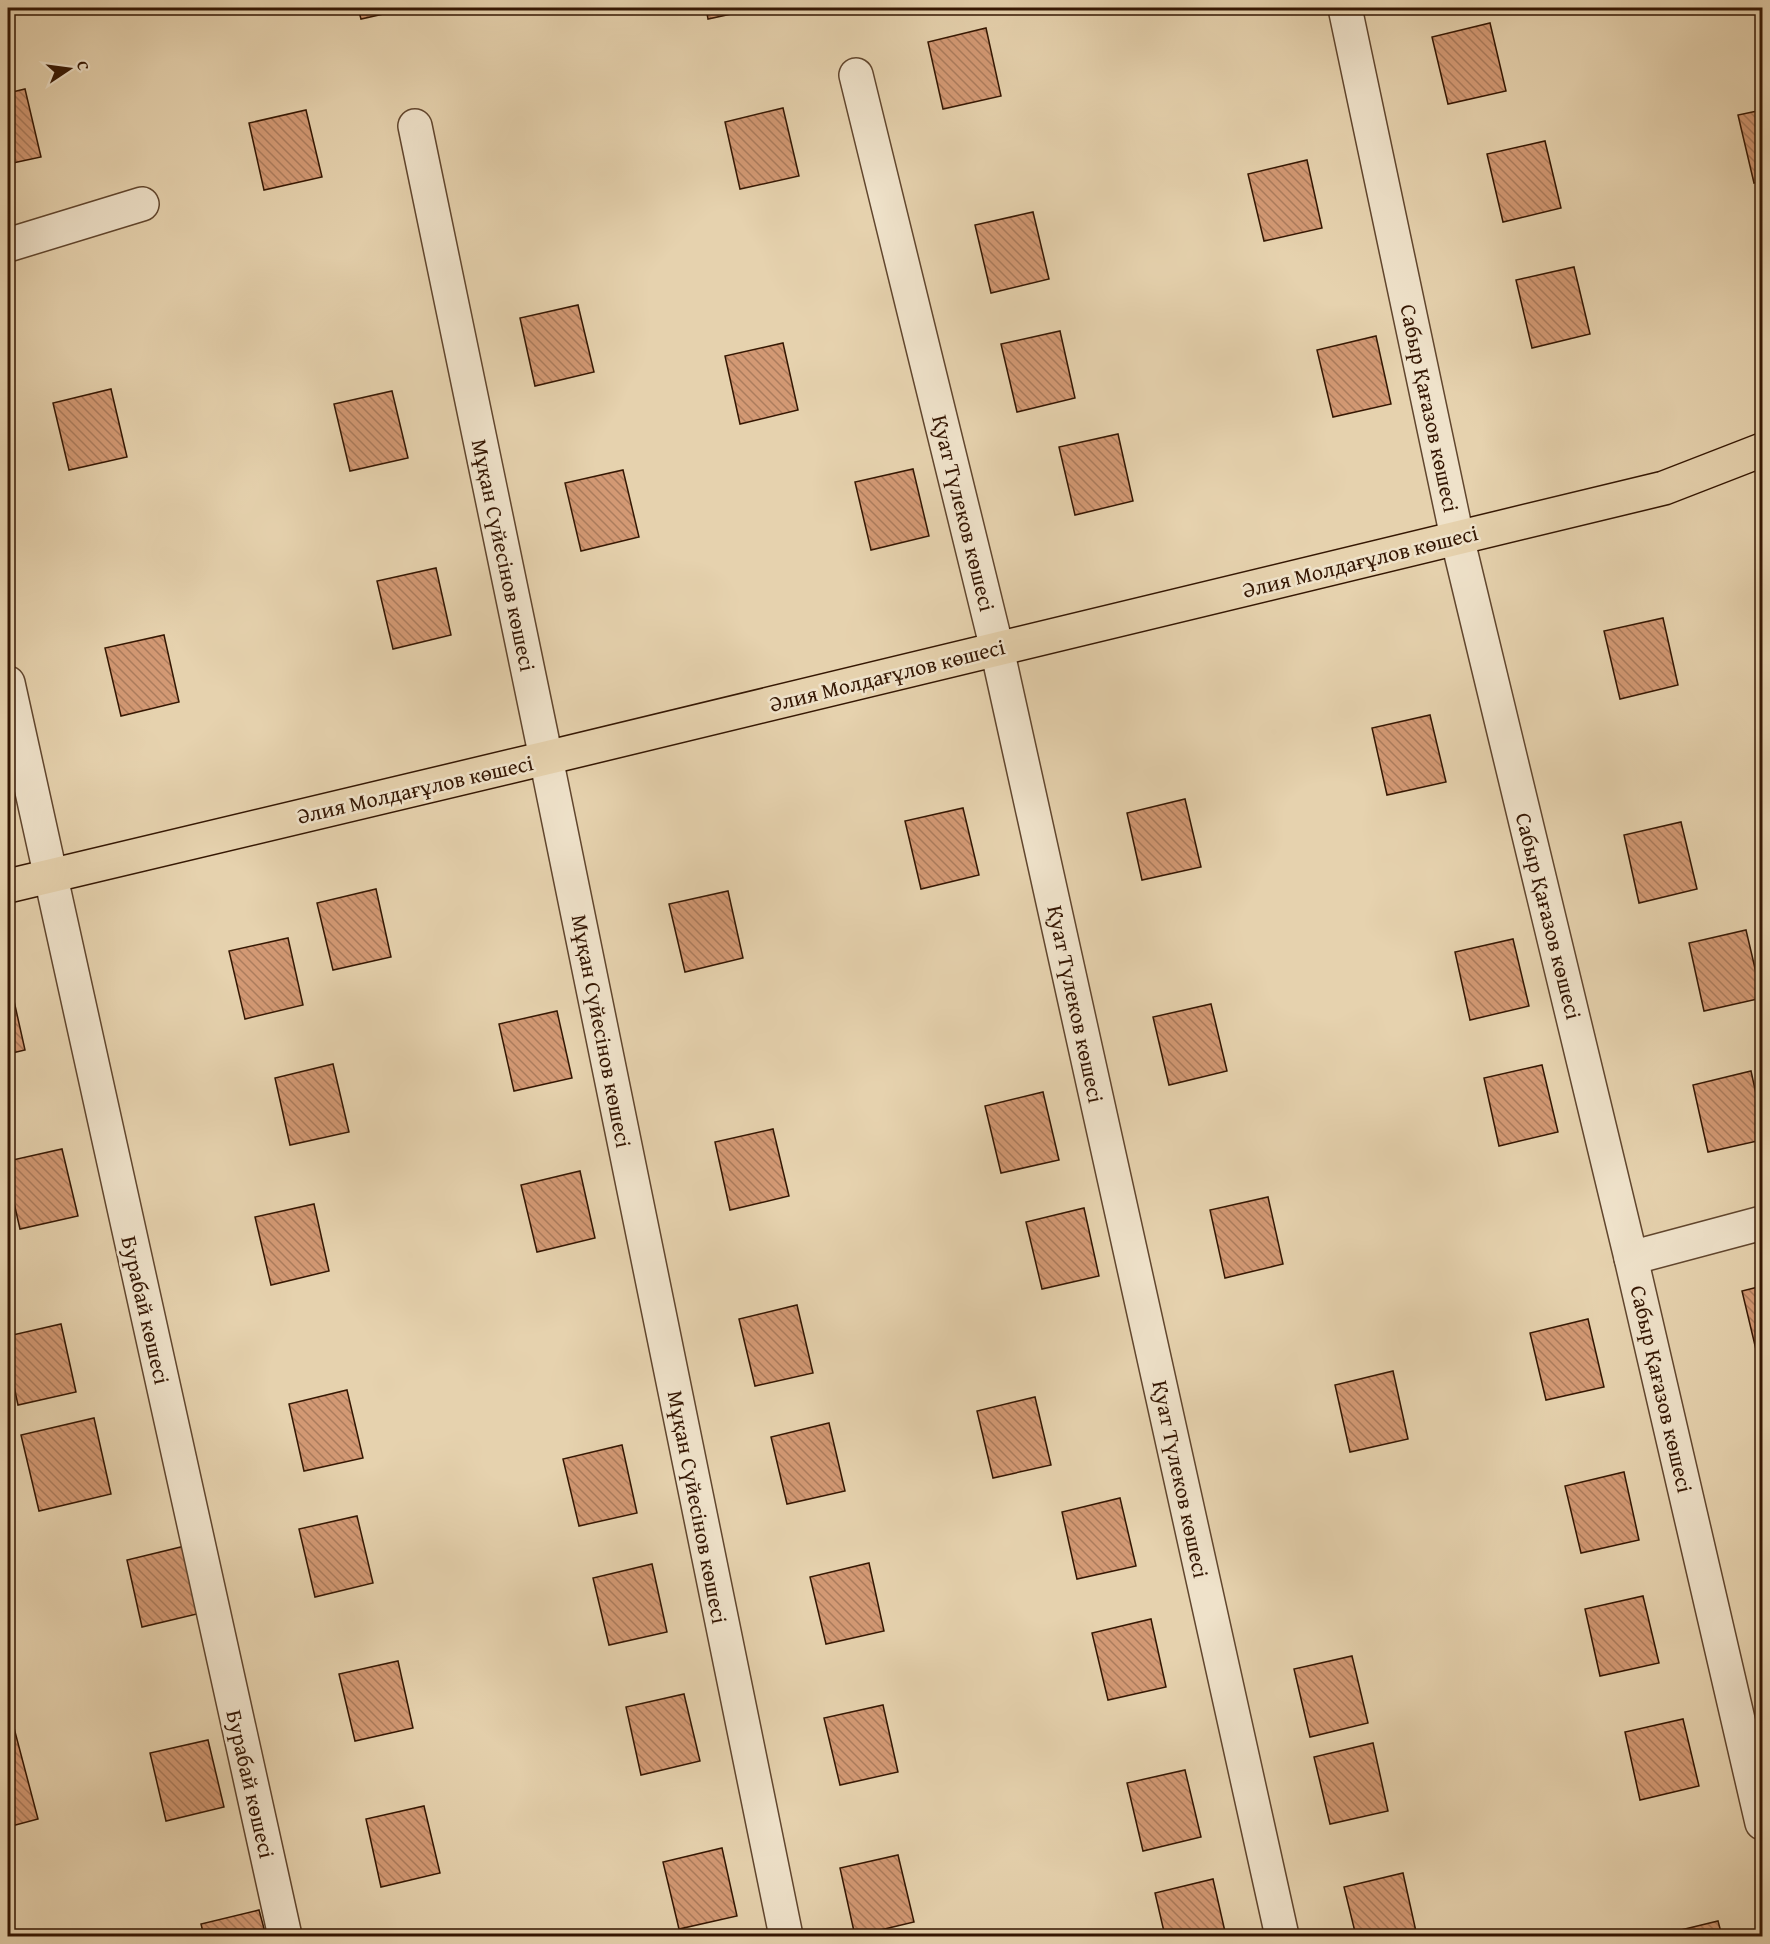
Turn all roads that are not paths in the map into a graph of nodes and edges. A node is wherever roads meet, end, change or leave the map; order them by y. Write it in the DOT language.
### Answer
graph roads {
  1 [pos="1345,8"];
  2 [pos="856,75"];
  3 [pos="415,126"];
  4 [pos="142,204"];
  5 [pos="8,245"];
  6 [pos="1762,450"];
  7 [pos="1457,537"];
  8 [pos="997,649"];
  9 [pos="8,683"];
  10 [pos="546,758"];
  11 [pos="50,876"];
  12 [pos="8,885"];
  13 [pos="1762,1223"];
  14 [pos="1631,1258"];
  15 [pos="1762,1816"];
  16 [pos="1762,1823"];
  17 [pos="285,1936"];
  18 [pos="786,1936"];
  19 [pos="1282,1936"];
  1 -- 7 [label="street, Сабыр Қағазов көшесі"];
  2 -- 8 [label="street, Қуат Түлеков көшесі"];
  3 -- 10 [label="street, Мұқан Сүйесінов көшесі"];
  4 -- 5 [label="street"];
  6 -- 7 [label="main road, Әлия Молдағұлов көшесі"];
  7 -- 8 [label="main road, Әлия Молдағұлов көшесі"];
  7 -- 14 [label="street, Сабыр Қағазов көшесі"];
  8 -- 10 [label="main road, Әлия Молдағұлов көшесі"];
  8 -- 19 [label="street, Қуат Түлеков көшесі"];
  9 -- 11 [label="street, Бурабай көшесi"];
  10 -- 11 [label="main road, Әлия Молдағұлов көшесі"];
  10 -- 18 [label="street, Мұқан Сүйесінов көшесі"];
  11 -- 12 [label="main road, Әлия Молдағұлов көшесі"];
  11 -- 17 [label="street, Бурабай көшесi"];
  13 -- 14 [label="street"];
  14 -- 15 [label="street, Сабыр Қағазов көшесі"];
  15 -- 16 [label="street, Сабыр Қағазов көшесі"];
}
